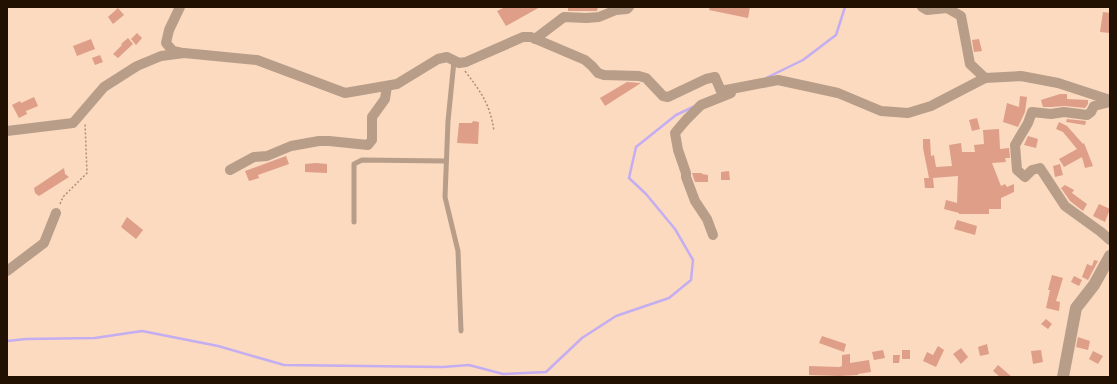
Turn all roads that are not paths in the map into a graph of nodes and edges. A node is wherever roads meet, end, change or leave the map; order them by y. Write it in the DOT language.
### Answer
graph roads {
  1 [pos="180,7"];
  2 [pos="629,7"];
  3 [pos="922,7"];
  4 [pos="535,39"];
  5 [pos="184,53"];
  6 [pos="456,62"];
  7 [pos="984,78"];
  8 [pos="755,84"];
  9 [pos="387,86"];
  10 [pos="1110,101"];
  11 [pos="7,131"];
  12 [pos="446,161"];
  13 [pos="230,170"];
  14 [pos="56,213"];
  15 [pos="354,222"];
  16 [pos="713,235"];
  17 [pos="1110,240"];
  18 [pos="1110,256"];
  19 [pos="7,271"];
  20 [pos="461,331"];
  21 [pos="1063,377"];
  1 -- 5 [label="street"];
  2 -- 4 [label="street"];
  3 -- 7 [label="street"];
  4 -- 6 [label="street"];
  4 -- 8 [label="street"];
  5 -- 9 [label="street"];
  5 -- 11 [label="street"];
  6 -- 9 [label="street"];
  6 -- 12 [label="lane"];
  7 -- 8 [label="street"];
  7 -- 10 [label="street"];
  8 -- 16 [label="street"];
  9 -- 13 [label="street"];
  10 -- 17 [label="street"];
  12 -- 15 [label="lane"];
  12 -- 20 [label="lane"];
  14 -- 19 [label="street"];
  18 -- 21 [label="street"];
}
